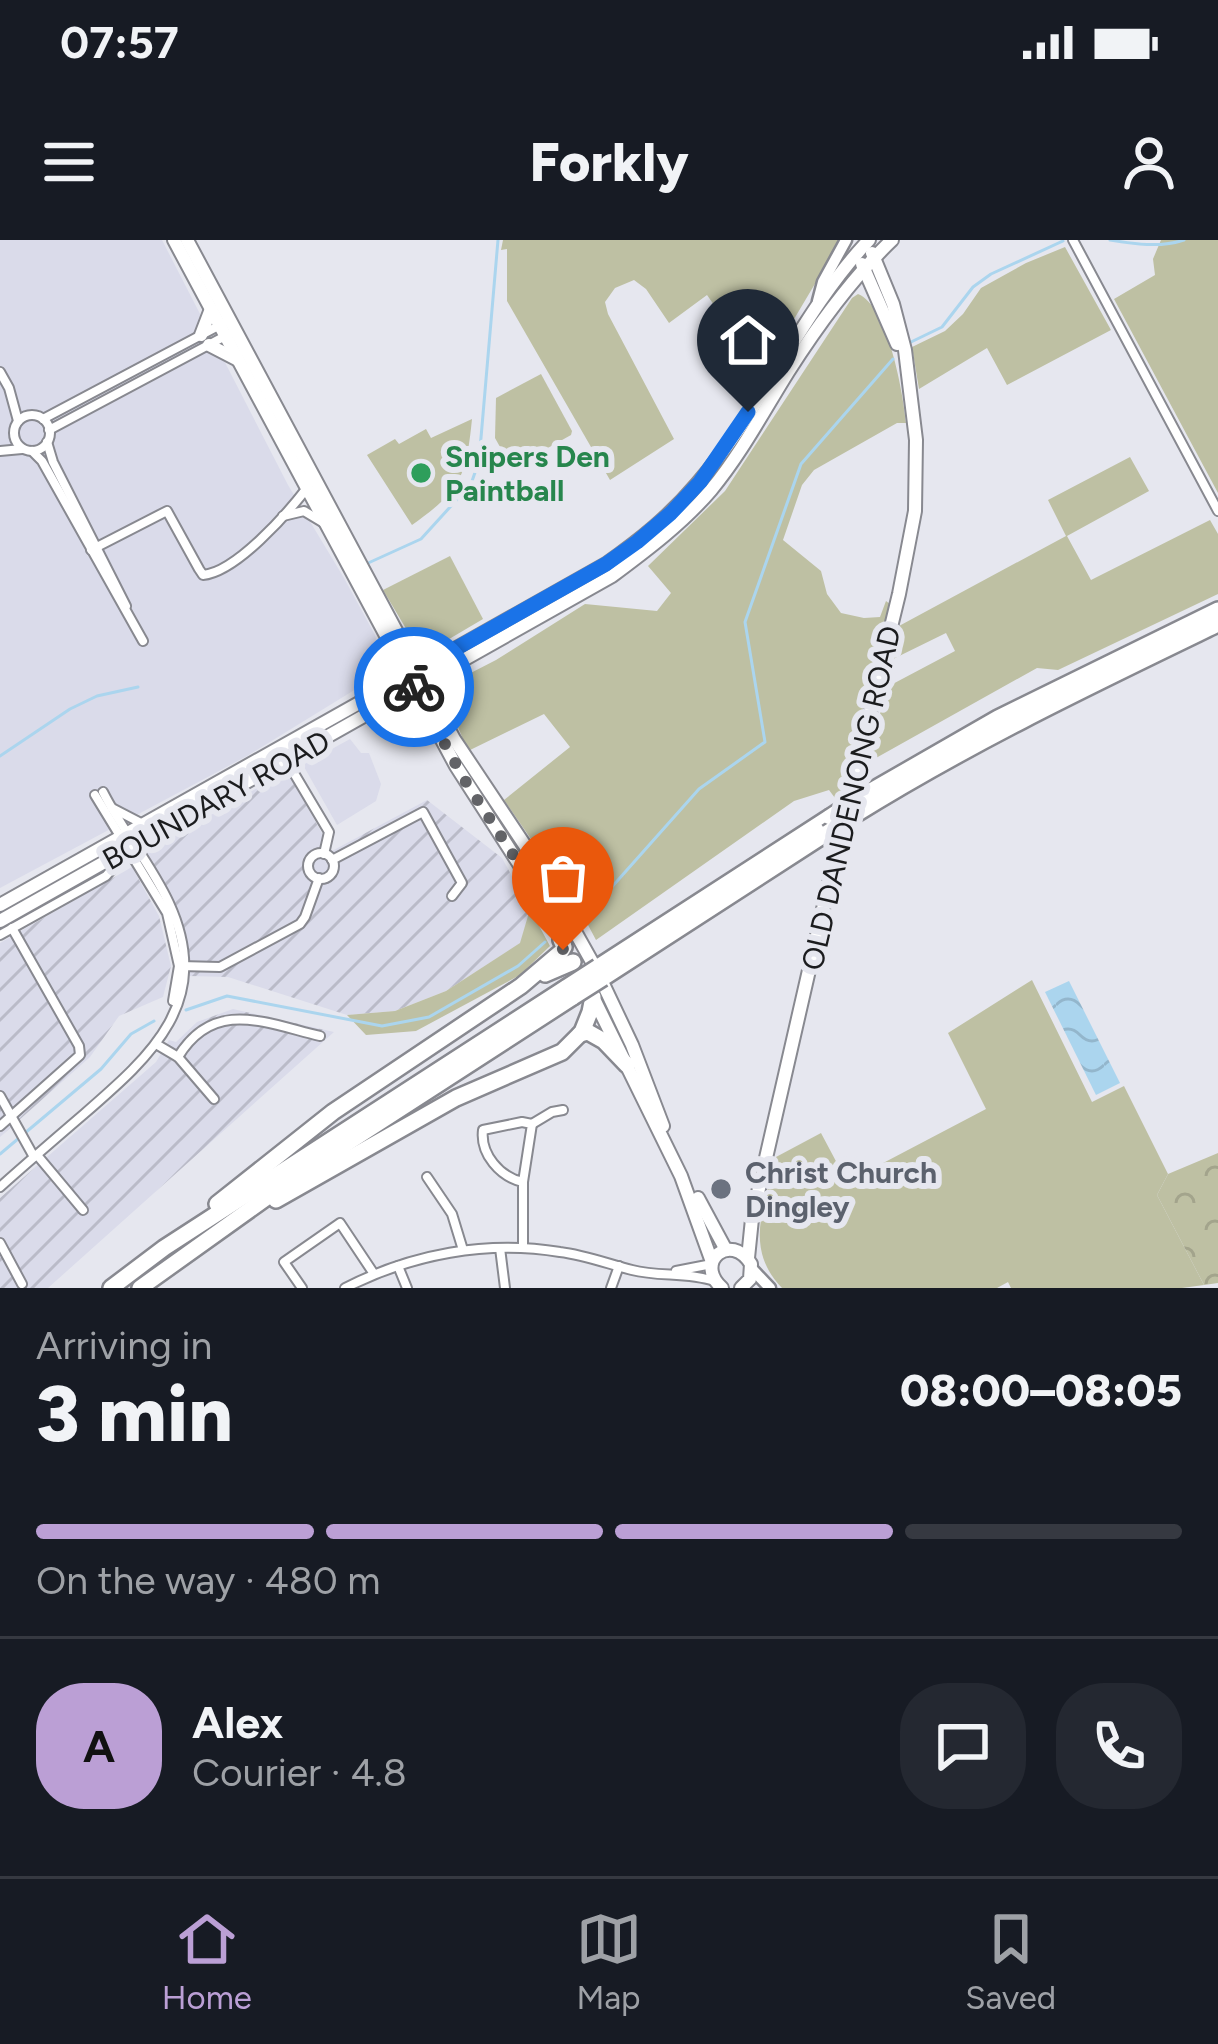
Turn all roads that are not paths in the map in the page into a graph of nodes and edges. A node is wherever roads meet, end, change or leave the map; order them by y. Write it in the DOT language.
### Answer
graph roads {
  1 [pos="174,240"];
  2 [pos="187,240"];
  3 [pos="848,240"];
  4 [pos="892,240"];
  5 [pos="1073,240"];
  6 [pos="864,244"];
  7 [pos="869,263"];
  8 [pos="848,287"];
  9 [pos="879,299"];
  10 [pos="818,301"];
  11 [pos="211,308"];
  12 [pos="228,328"];
  13 [pos="205,340"];
  14 [pos="239,360"];
  15 [pos="0,372"];
  16 [pos="909,373"];
  17 [pos="9,388"];
  18 [pos="33,415"];
  19 [pos="43,419"];
  20 [pos="19,421"];
  21 [pos="49,430"];
  22 [pos="14,434"];
  23 [pos="47,442"];
  24 [pos="0,450"];
  25 [pos="28,450"];
  26 [pos="307,488"];
  27 [pos="1218,512"];
  28 [pos="284,516"];
  29 [pos="325,524"];
  30 [pos="94,548"];
  31 [pos="1218,610"];
  32 [pos="1218,624"];
  33 [pos="143,640"];
  34 [pos="395,654"];
  35 [pos="464,660"];
  36 [pos="416,679"];
  37 [pos="394,700"];
  38 [pos="362,702"];
  39 [pos="432,705"];
  40 [pos="435,726"];
  41 [pos="284,751"];
  42 [pos="110,807"];
  43 [pos="855,808"];
  44 [pos="145,824"];
  45 [pos="124,846"];
  46 [pos="328,857"];
  47 [pos="319,878"];
  48 [pos="452,896"];
  49 [pos="0,905"];
  50 [pos="6,924"];
  51 [pos="0,935"];
  52 [pos="562,940"];
  53 [pos="573,962"];
  54 [pos="182,966"];
  55 [pos="598,971"];
  56 [pos="521,986"];
  57 [pos="570,992"];
  58 [pos="593,998"];
  59 [pos="580,1034"];
  60 [pos="320,1036"];
  61 [pos="156,1044"];
  62 [pos="178,1057"];
  63 [pos="627,1065"];
  64 [pos="0,1096"];
  65 [pos="214,1099"];
  66 [pos="563,1110"];
  67 [pos="11,1116"];
  68 [pos="532,1124"];
  69 [pos="0,1126"];
  70 [pos="35,1156"];
  71 [pos="427,1177"];
  72 [pos="524,1182"];
  73 [pos="0,1187"];
  74 [pos="83,1210"];
  75 [pos="752,1219"];
  76 [pos="208,1237"];
  77 [pos="0,1243"];
  78 [pos="500,1247"];
  79 [pos="164,1248"];
  80 [pos="523,1248"];
  81 [pos="463,1250"];
  82 [pos="729,1250"];
  83 [pos="712,1263"];
  84 [pos="750,1263"];
  85 [pos="398,1265"];
  86 [pos="619,1266"];
  87 [pos="668,1273"];
  88 [pos="374,1274"];
  89 [pos="22,1284"];
  90 [pos="719,1286"];
  91 [pos="746,1287"];
  92 [pos="111,1288"];
  93 [pos="140,1288"];
  94 [pos="302,1288"];
  95 [pos="345,1288"];
  96 [pos="407,1288"];
  97 [pos="505,1288"];
  98 [pos="610,1288"];
  99 [pos="770,1288"];
  1 -- 11 [label="main road"];
  2 -- 12 [label="main road"];
  3 -- 6 [label="main road, OLD DANDENONG ROAD"];
  3 -- 10 [label="main road"];
  4 -- 7 [label="main road, BOUNDARY ROAD"];
  5 -- 27 [label="street"];
  6 -- 7 [label="main road, OLD DANDENONG ROAD"];
  6 -- 10 [label="main road, BOUNDARY ROAD"];
  7 -- 8 [label="main road, BOUNDARY ROAD"];
  7 -- 9 [label="main road, OLD DANDENONG ROAD"];
  7 -- 16 [label="main road, OLD DANDENONG ROAD"];
  8 -- 9 [label="main road"];
  8 -- 35 [label="main road, BOUNDARY ROAD"];
  9 -- 16 [label="main road, OLD DANDENONG ROAD"];
  10 -- 36 [label="main road, BOUNDARY ROAD"];
  11 -- 12 [label="main road"];
  11 -- 13 [label="main road"];
  12 -- 13 [label="street"];
  12 -- 14 [label="main road"];
  12 -- 36 [label="main road"];
  13 -- 14 [label="main road"];
  13 -- 19 [label="street"];
  13 -- 21 [label="street"];
  14 -- 26 [label="main road"];
  15 -- 17 [label="street"];
  16 -- 75 [label="main road, OLD DANDENONG ROAD"];
  17 -- 18 [label="street"];
  17 -- 20 [label="street"];
  18 -- 19 [label="street"];
  18 -- 20 [label="street"];
  19 -- 21 [label="street"];
  20 -- 22 [label="street"];
  21 -- 23 [label="street"];
  22 -- 24 [label="street"];
  22 -- 25 [label="street"];
  23 -- 25 [label="street"];
  23 -- 30 [label="street"];
  24 -- 25 [label="street"];
  25 -- 30 [label="street"];
  26 -- 28 [label="street"];
  26 -- 29 [label="main road"];
  28 -- 29 [label="street"];
  28 -- 30 [label="street"];
  29 -- 34 [label="main road"];
  30 -- 33 [label="street"];
  31 -- 43 [label="highway"];
  32 -- 43 [label="highway"];
  34 -- 36 [label="main road"];
  34 -- 38 [label="main road"];
  35 -- 36 [label="main road, BOUNDARY ROAD"];
  35 -- 39 [label="main road"];
  36 -- 37 [label="main road, BOUNDARY ROAD"];
  36 -- 38 [label="main road, BOUNDARY ROAD"];
  36 -- 39 [label="main road"];
  37 -- 40 [label="main road"];
  37 -- 41 [label="main road, BOUNDARY ROAD"];
  38 -- 41 [label="main road, BOUNDARY ROAD"];
  39 -- 40 [label="main road"];
  39 -- 55 [label="main road"];
  40 -- 52 [label="main road"];
  41 -- 44 [label="main road, BOUNDARY ROAD"];
  41 -- 45 [label="main road, BOUNDARY ROAD"];
  41 -- 46 [label="street"];
  42 -- 44 [label="street"];
  42 -- 45 [label="street"];
  42 -- 45 [label="street"];
  43 -- 55 [label="highway, bridge"];
  44 -- 45 [label="main road, BOUNDARY ROAD"];
  45 -- 49 [label="main road, BOUNDARY ROAD"];
  45 -- 50 [label="main road, BOUNDARY ROAD"];
  45 -- 54 [label="street"];
  45 -- 54 [label="street"];
  46 -- 47 [label="street"];
  46 -- 47 [label="street"];
  46 -- 48 [label="street"];
  47 -- 54 [label="street"];
  50 -- 51 [label="street"];
  50 -- 67 [label="street"];
  52 -- 53 [label="main road"];
  52 -- 56 [label="highway"];
  53 -- 55 [label="main road"];
  53 -- 56 [label="highway"];
  53 -- 58 [label="main road"];
  54 -- 61 [label="street"];
  55 -- 57 [label="highway, bridge"];
  55 -- 58 [label="main road"];
  55 -- 82 [label="main road"];
  56 -- 79 [label="highway"];
  57 -- 76 [label="highway"];
  57 -- 79 [label="highway"];
  58 -- 59 [label="highway"];
  58 -- 63 [label="main road"];
  59 -- 63 [label="highway"];
  59 -- 76 [label="highway"];
  60 -- 62 [label="street"];
  61 -- 62 [label="street"];
  61 -- 70 [label="street"];
  62 -- 65 [label="street"];
  63 -- 83 [label="main road"];
  64 -- 67 [label="street"];
  66 -- 68 [label="street"];
  67 -- 69 [label="street"];
  67 -- 70 [label="street"];
  68 -- 72 [label="street"];
  68 -- 72 [label="street"];
  70 -- 73 [label="street"];
  70 -- 74 [label="street"];
  71 -- 81 [label="street"];
  72 -- 80 [label="street"];
  75 -- 82 [label="main road, OLD DANDENONG ROAD"];
  75 -- 84 [label="main road, OLD DANDENONG ROAD"];
  76 -- 93 [label="highway"];
  77 -- 89 [label="street"];
  78 -- 80 [label="street"];
  78 -- 81 [label="street"];
  78 -- 97 [label="street"];
  79 -- 92 [label="highway"];
  80 -- 86 [label="street"];
  81 -- 85 [label="street"];
  82 -- 83 [label="main road, OLD DANDENONG ROAD"];
  82 -- 84 [label="main road"];
  83 -- 87 [label="street"];
  83 -- 90 [label="main road"];
  84 -- 91 [label="main road, OLD DANDENONG ROAD"];
  84 -- 99 [label="main road"];
  85 -- 88 [label="street"];
  85 -- 96 [label="street"];
  86 -- 87 [label="street"];
  86 -- 98 [label="street"];
  87 -- 90 [label="street"];
  88 -- 94 [label="street"];
  88 -- 95 [label="street"];
}
